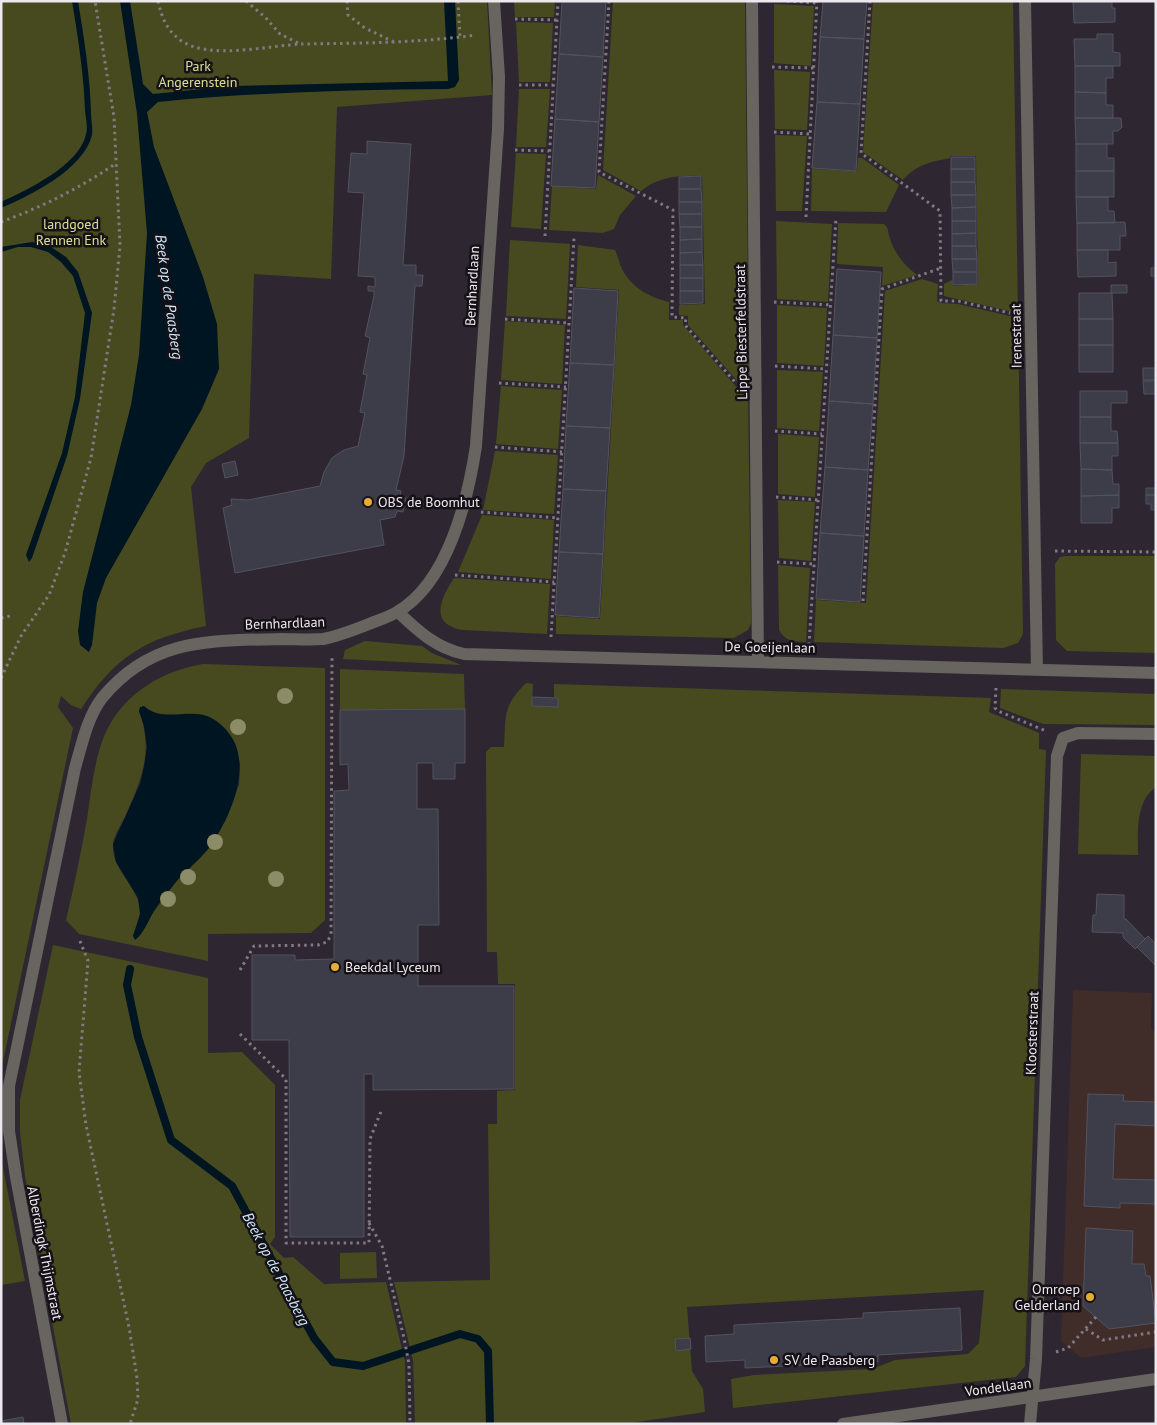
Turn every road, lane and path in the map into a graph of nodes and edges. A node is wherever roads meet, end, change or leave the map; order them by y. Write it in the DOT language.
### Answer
graph roads {
  1 [pos="96,1"];
  2 [pos="158,1"];
  3 [pos="246,1"];
  4 [pos="347,1"];
  5 [pos="458,1"];
  6 [pos="494,1"];
  7 [pos="558,1"];
  8 [pos="609,1"];
  9 [pos="752,1"];
  10 [pos="787,1"];
  11 [pos="870,1"];
  12 [pos="1025,1"];
  13 [pos="817,2"];
  14 [pos="495,19"];
  15 [pos="557,20"];
  16 [pos="397,43"];
  17 [pos="302,44"];
  18 [pos="753,66"];
  19 [pos="814,68"];
  20 [pos="499,85"];
  21 [pos="553,86"];
  22 [pos="754,132"];
  23 [pos="810,134"];
  24 [pos="496,149"];
  25 [pos="549,151"];
  26 [pos="116,164"];
  27 [pos="806,217"];
  28 [pos="836,218"];
  29 [pos="1,222"];
  30 [pos="545,236"];
  31 [pos="574,238"];
  32 [pos="941,268"];
  33 [pos="756,301"];
  34 [pos="830,305"];
  35 [pos="486,317"];
  36 [pos="1030,318"];
  37 [pos="569,323"];
  38 [pos="756,366"];
  39 [pos="826,369"];
  40 [pos="481,382"];
  41 [pos="566,387"];
  42 [pos="756,387"];
  43 [pos="757,430"];
  44 [pos="822,434"];
  45 [pos="476,446"];
  46 [pos="562,452"];
  47 [pos="757,496"];
  48 [pos="818,500"];
  49 [pos="462,510"];
  50 [pos="558,518"];
  51 [pos="1034,551"];
  52 [pos="1156,552"];
  53 [pos="758,560"];
  54 [pos="814,564"];
  55 [pos="434,574"];
  56 [pos="554,582"];
  57 [pos="863,601"];
  58 [pos="398,612"];
  59 [pos="10,616"];
  60 [pos="1,618"];
  61 [pos="332,637"];
  62 [pos="550,656"];
  63 [pos="758,662"];
  64 [pos="808,663"];
  65 [pos="1037,670"];
  66 [pos="1156,673"];
  67 [pos="1,678"];
  68 [pos="998,711"];
  69 [pos="1040,728"];
  70 [pos="1156,734"];
  71 [pos="80,941"];
  72 [pos="240,970"];
  73 [pos="240,1034"];
  74 [pos="5,1089"];
  75 [pos="382,1110"];
  76 [pos="369,1223"];
  77 [pos="1096,1317"];
  78 [pos="1086,1329"];
  79 [pos="1156,1332"];
  80 [pos="1036,1359"];
  81 [pos="1156,1379"];
  82 [pos="1034,1397"];
  83 [pos="62,1424"];
  84 [pos="130,1424"];
  85 [pos="410,1424"];
  86 [pos="843,1424"];
  87 [pos="1030,1424"];
  1 -- 26 [label="path"];
  2 -- 17 [label="path"];
  3 -- 17 [label="path"];
  4 -- 16 [label="path"];
  5 -- 16 [label="path"];
  6 -- 14 [label="street, Bernhardlaan"];
  7 -- 15 [label="path"];
  8 -- 42 [label="path"];
  9 -- 18 [label="street, Lippe Biesterfeldstraat"];
  10 -- 13 [label="path"];
  11 -- 32 [label="path"];
  12 -- 36 [label="street, Irenestraat"];
  13 -- 19 [label="path"];
  14 -- 15 [label="path"];
  14 -- 20 [label="street, Bernhardlaan"];
  15 -- 21 [label="path"];
  16 -- 17 [label="path"];
  18 -- 19 [label="path"];
  18 -- 22 [label="street, Lippe Biesterfeldstraat"];
  19 -- 23 [label="path"];
  20 -- 21 [label="path"];
  20 -- 24 [label="street, Bernhardlaan"];
  21 -- 25 [label="path"];
  22 -- 23 [label="path"];
  22 -- 33 [label="street, Lippe Biesterfeldstraat"];
  23 -- 27 [label="path"];
  24 -- 25 [label="path"];
  24 -- 35 [label="street, Bernhardlaan"];
  25 -- 30 [label="path"];
  26 -- 29 [label="path"];
  26 -- 67 [label="path"];
  28 -- 34 [label="path"];
  31 -- 37 [label="path"];
  32 -- 36 [label="path"];
  32 -- 57 [label="path"];
  33 -- 34 [label="path"];
  33 -- 38 [label="street, Lippe Biesterfeldstraat"];
  34 -- 39 [label="path"];
  35 -- 37 [label="path"];
  35 -- 40 [label="street, Bernhardlaan"];
  36 -- 51 [label="street, Irenestraat"];
  37 -- 41 [label="path"];
  38 -- 39 [label="path"];
  38 -- 42 [label="street, Lippe Biesterfeldstraat"];
  39 -- 44 [label="path"];
  40 -- 41 [label="path"];
  40 -- 45 [label="street, Bernhardlaan"];
  41 -- 46 [label="path"];
  42 -- 43 [label="street, Lippe Biesterfeldstraat"];
  43 -- 44 [label="path"];
  43 -- 47 [label="street, Lippe Biesterfeldstraat"];
  44 -- 48 [label="path"];
  45 -- 46 [label="path"];
  45 -- 49 [label="street, Bernhardlaan"];
  46 -- 50 [label="path"];
  47 -- 48 [label="path"];
  47 -- 53 [label="street, Lippe Biesterfeldstraat"];
  48 -- 54 [label="path"];
  49 -- 50 [label="path"];
  49 -- 55 [label="street, Bernhardlaan"];
  50 -- 56 [label="path"];
  51 -- 52 [label="path"];
  51 -- 65 [label="street, Irenestraat"];
  53 -- 54 [label="path"];
  53 -- 63 [label="street, Lippe Biesterfeldstraat"];
  54 -- 64 [label="path"];
  55 -- 56 [label="path"];
  55 -- 58 [label="street, Bernhardlaan"];
  56 -- 62 [label="path"];
  58 -- 61 [label="street, Bernhardlaan"];
  58 -- 62 [label="street, De Goeijenlaan"];
  59 -- 60 [label="path"];
  61 -- 72 [label="path"];
  61 -- 74 [label="street, Bernhardlaan"];
  62 -- 63 [label="street, De Goeijenlaan"];
  63 -- 64 [label="street, De Goeijenlaan"];
  64 -- 65 [label="street, De Goeijenlaan"];
  65 -- 66 [label="street, De Goeijenlaan"];
  68 -- 69 [label="path"];
  70 -- 80 [label="street, Kloosterstraat"];
  71 -- 84 [label="path"];
  73 -- 76 [label="path"];
  74 -- 83 [label="street, Alberdingk Thijmstraat"];
  75 -- 76 [label="path"];
  76 -- 85 [label="path"];
  77 -- 78 [label="path"];
  78 -- 79 [label="path"];
  78 -- 80 [label="path"];
  80 -- 82 [label="street, Kloosterstraat"];
  81 -- 82 [label="street, Vondellaan"];
  82 -- 86 [label="street, Vondellaan"];
  82 -- 87 [label="street, Kloosterstraat"];
}
